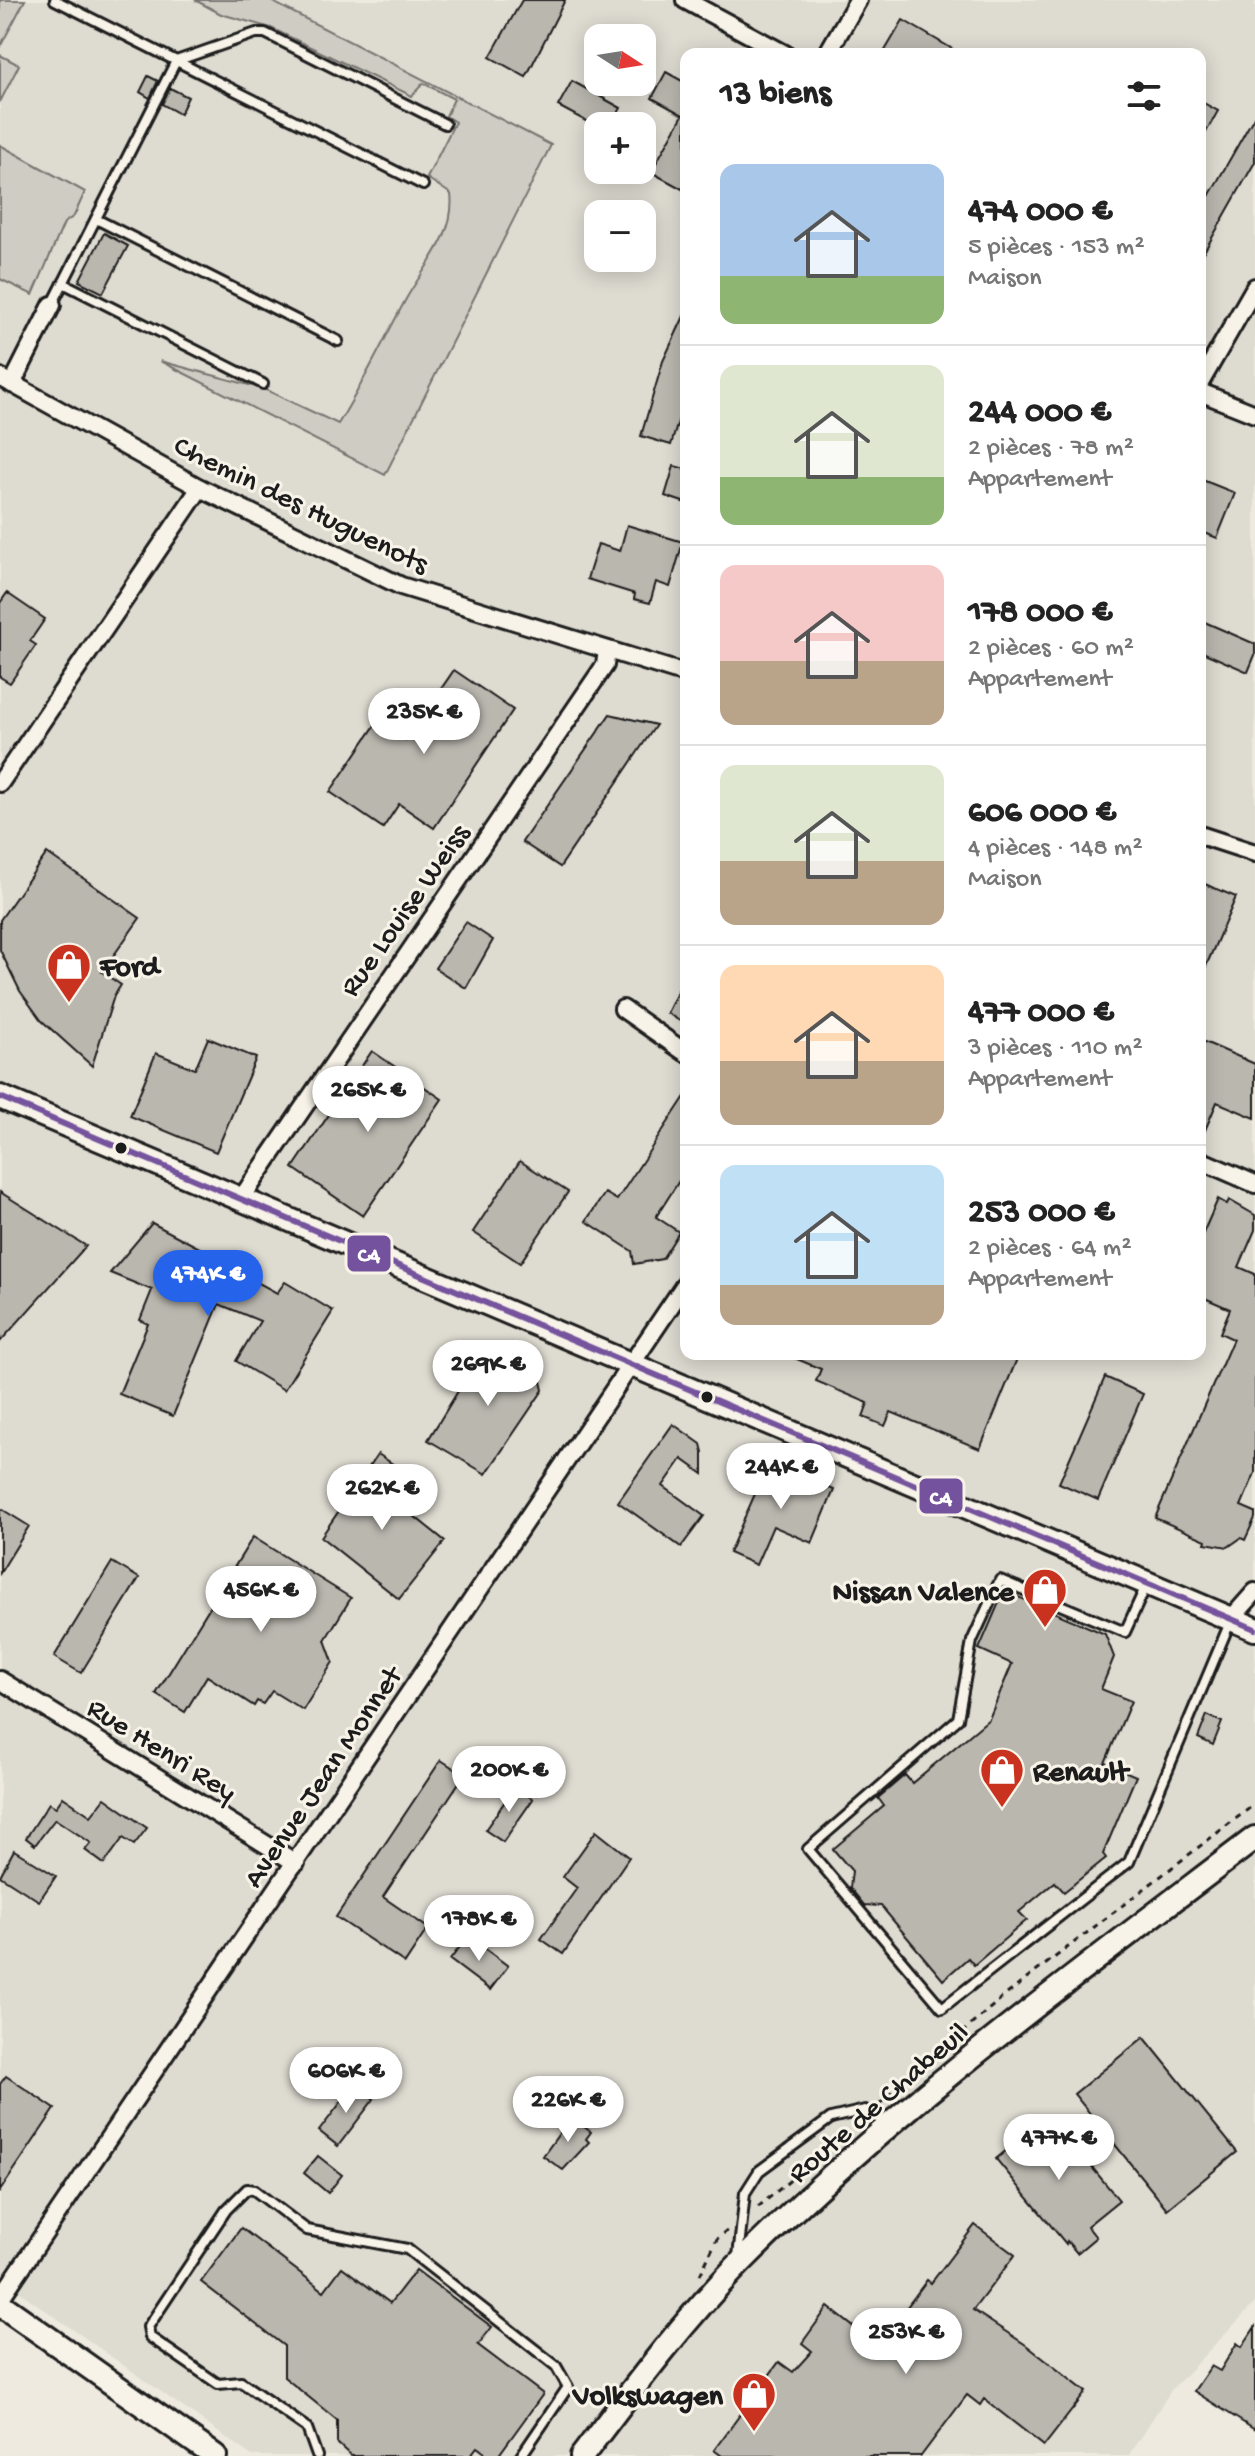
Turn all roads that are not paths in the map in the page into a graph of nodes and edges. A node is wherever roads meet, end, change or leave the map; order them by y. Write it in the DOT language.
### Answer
graph roads {
  1 [pos="55,0"];
  2 [pos="685,0"];
  3 [pos="858,0"];
  4 [pos="774,48"];
  5 [pos="830,48"];
  6 [pos="176,61"];
  7 [pos="445,124"];
  8 [pos="423,185"];
  9 [pos="96,219"];
  10 [pos="63,283"];
  11 [pos="1255,287"];
  12 [pos="52,305"];
  13 [pos="338,341"];
  14 [pos="1206,373"];
  15 [pos="6,380"];
  16 [pos="263,384"];
  17 [pos="1206,394"];
  18 [pos="1255,414"];
  19 [pos="200,488"];
  20 [pos="607,650"];
  21 [pos="680,672"];
  22 [pos="0,783"];
  23 [pos="1206,837"];
  24 [pos="1255,853"];
  25 [pos="623,1009"];
  26 [pos="680,1049"];
  27 [pos="0,1097"];
  28 [pos="1206,1163"];
  29 [pos="1255,1184"];
  30 [pos="241,1199"];
  31 [pos="680,1292"];
  32 [pos="632,1365"];
  33 [pos="1147,1583"];
  34 [pos="1255,1592"];
  35 [pos="1231,1619"];
  36 [pos="1255,1629"];
  37 [pos="0,1680"];
  38 [pos="1255,1838"];
  39 [pos="296,1863"];
  40 [pos="889,2124"];
  41 [pos="738,2265"];
  42 [pos="0,2302"];
  43 [pos="215,2456"];
  44 [pos="317,2456"];
  45 [pos="521,2456"];
  46 [pos="582,2456"];
  1 -- 6 [label="lane"];
  2 -- 4 [label="street"];
  3 -- 5 [label="street"];
  6 -- 7 [label="lane"];
  6 -- 8 [label="lane"];
  6 -- 9 [label="lane"];
  9 -- 10 [label="lane"];
  9 -- 13 [label="lane"];
  10 -- 12 [label="lane"];
  10 -- 16 [label="lane"];
  11 -- 14 [label="street"];
  12 -- 15 [label="street"];
  15 -- 19 [label="street, Chemin des Huguenots"];
  17 -- 18 [label="street"];
  19 -- 20 [label="street, Chemin des Huguenots"];
  19 -- 22 [label="street"];
  20 -- 21 [label="street, Chemin des Huguenots"];
  20 -- 30 [label="street, Rue Louise Weiss"];
  23 -- 24 [label="street"];
  25 -- 26 [label="street"];
  27 -- 30 [label="street"];
  28 -- 29 [label="street"];
  30 -- 32 [label="street"];
  31 -- 32 [label="street, Avenue Jean Monnet"];
  32 -- 33 [label="street"];
  32 -- 39 [label="street, Avenue Jean Monnet"];
  33 -- 35 [label="street"];
  33 -- 35 [label="lane"];
  34 -- 35 [label="street"];
  35 -- 36 [label="street"];
  37 -- 39 [label="street, Rue Henri Rey"];
  38 -- 40 [label="street, Route de Chabeuil"];
  39 -- 42 [label="street, Avenue Jean Monnet"];
  40 -- 41 [label="street, Route de Chabeuil"];
  40 -- 41 [label="lane"];
  41 -- 46 [label="street, Route de Chabeuil"];
  42 -- 43 [label="street"];
  44 -- 45 [label="lane"];
}
